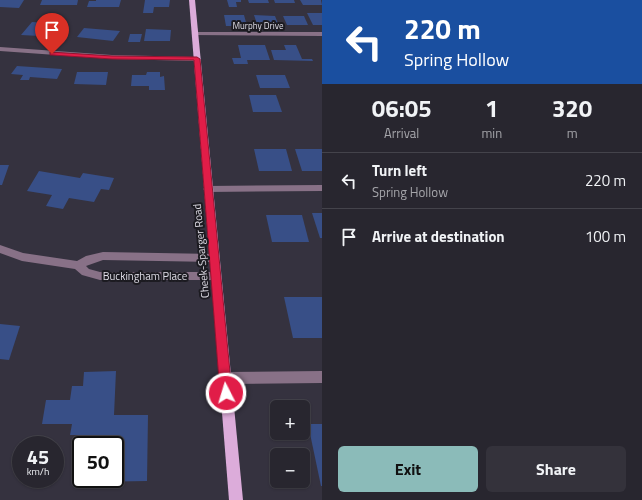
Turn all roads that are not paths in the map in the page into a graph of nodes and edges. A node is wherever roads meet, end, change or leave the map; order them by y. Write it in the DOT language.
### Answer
graph roads {
  1 [pos="192,0"];
  2 [pos="195,34"];
  3 [pos="322,34"];
  4 [pos="0,49"];
  5 [pos="197,59"];
  6 [pos="207,188"];
  7 [pos="322,188"];
  8 [pos="0,249"];
  9 [pos="214,258"];
  10 [pos="78,265"];
  11 [pos="215,276"];
  12 [pos="322,377"];
  13 [pos="225,378"];
  14 [pos="236,500"];
  1 -- 2 [label="main road, Cheek-Sparger Road"];
  2 -- 3 [label="street, Murphy Drive"];
  2 -- 5 [label="main road, Cheek-Sparger Road"];
  4 -- 5 [label="street"];
  5 -- 6 [label="main road, Cheek-Sparger Road"];
  6 -- 7 [label="street"];
  6 -- 9 [label="main road, Cheek-Sparger Road"];
  8 -- 10 [label="street, Buckingham Place"];
  9 -- 10 [label="street, Buckingham Place"];
  9 -- 11 [label="main road, Cheek-Sparger Road"];
  10 -- 11 [label="street, Buckingham Place"];
  11 -- 13 [label="main road, Cheek-Sparger Road"];
  12 -- 13 [label="street"];
  13 -- 14 [label="main road, Cheek-Sparger Road"];
}
